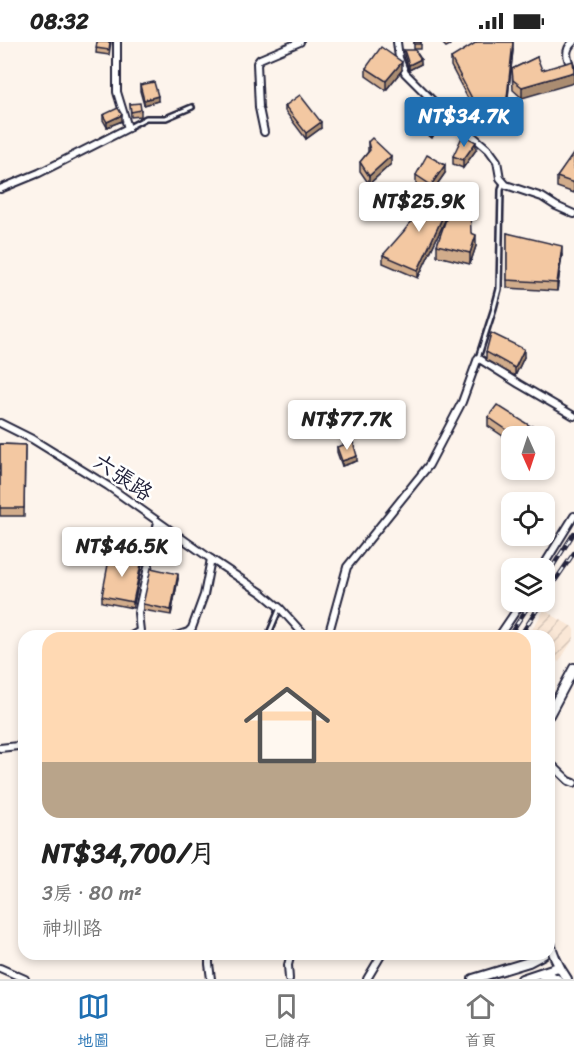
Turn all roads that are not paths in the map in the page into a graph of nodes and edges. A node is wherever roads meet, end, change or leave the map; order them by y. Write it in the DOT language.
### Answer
graph roads {
  1 [pos="117,42"];
  2 [pos="300,42"];
  3 [pos="398,42"];
  4 [pos="573,42"];
  5 [pos="574,74"];
  6 [pos="192,107"];
  7 [pos="128,128"];
  8 [pos="264,132"];
  9 [pos="503,183"];
  10 [pos="0,189"];
  11 [pos="574,214"];
  12 [pos="477,358"];
  13 [pos="574,416"];
  14 [pos="0,423"];
  15 [pos="574,516"];
  16 [pos="158,522"];
  17 [pos="548,558"];
  18 [pos="211,560"];
  19 [pos="280,608"];
  20 [pos="516,612"];
  21 [pos="140,630"];
  22 [pos="190,630"];
  23 [pos="271,630"];
  24 [pos="300,630"];
  25 [pos="330,630"];
  26 [pos="504,630"];
  27 [pos="574,668"];
  28 [pos="572,678"];
  29 [pos="555,705"];
  30 [pos="18,746"];
  31 [pos="0,748"];
  32 [pos="555,768"];
  33 [pos="574,783"];
  34 [pos="209,960"];
  35 [pos="289,960"];
  36 [pos="378,960"];
  37 [pos="533,960"];
  38 [pos="553,960"];
  39 [pos="529,962"];
  40 [pos="558,967"];
  41 [pos="0,968"];
  42 [pos="534,975"];
  43 [pos="25,979"];
  44 [pos="211,979"];
  45 [pos="289,979"];
  46 [pos="367,979"];
  47 [pos="473,979"];
  48 [pos="522,979"];
  49 [pos="557,979"];
  50 [pos="567,979"];
  1 -- 7 [label="street"];
  2 -- 8 [label="street"];
  3 -- 9 [label="street"];
  4 -- 5 [label="street"];
  6 -- 7 [label="lane"];
  7 -- 10 [label="street"];
  9 -- 11 [label="street"];
  9 -- 12 [label="lane"];
  12 -- 13 [label="street"];
  12 -- 25 [label="street"];
  14 -- 16 [label="street, 六張路"];
  15 -- 17 [label="street"];
  16 -- 18 [label="street, 六張路"];
  16 -- 21 [label="street"];
  18 -- 19 [label="street, 六張路"];
  18 -- 22 [label="street"];
  19 -- 23 [label="lane"];
  19 -- 24 [label="street, 六張路"];
  20 -- 26 [label="street"];
  27 -- 28 [label="street"];
  28 -- 29 [label="street"];
  30 -- 31 [label="street"];
  32 -- 33 [label="street"];
  34 -- 44 [label="street"];
  35 -- 45 [label="street"];
  36 -- 46 [label="street"];
  37 -- 39 [label="street"];
  38 -- 40 [label="street"];
  39 -- 47 [label="street"];
  40 -- 42 [label="street"];
  40 -- 50 [label="street"];
  41 -- 43 [label="street"];
  42 -- 48 [label="street"];
  42 -- 49 [label="street"];
}
